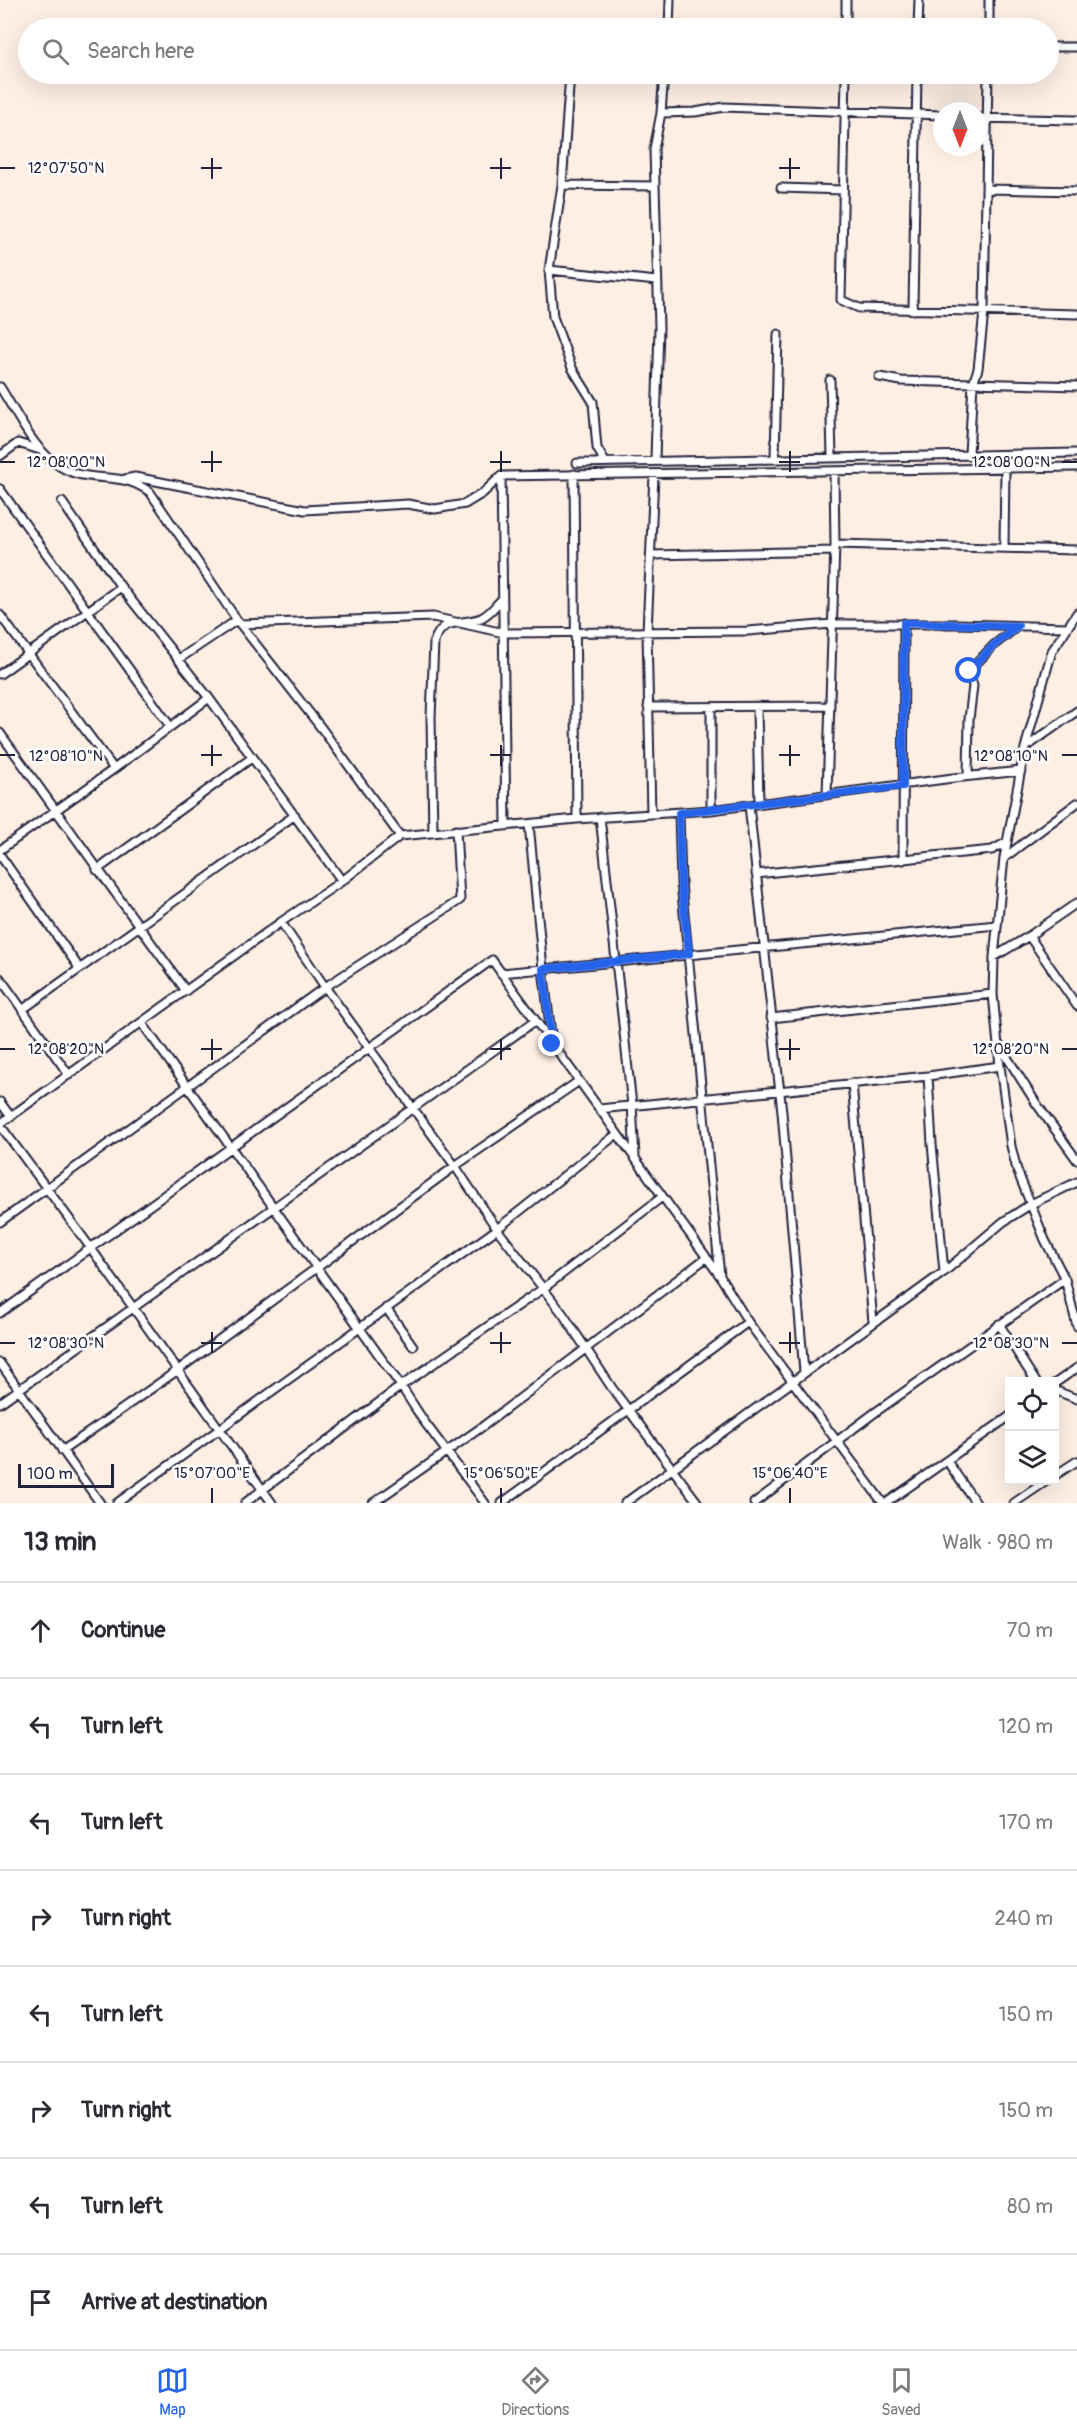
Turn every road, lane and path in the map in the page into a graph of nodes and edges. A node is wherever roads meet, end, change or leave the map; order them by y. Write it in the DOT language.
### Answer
graph roads {
  1 [pos="670,0"];
  2 [pos="846,0"];
  3 [pos="919,0"];
  4 [pos="989,0"];
  5 [pos="669,18"];
  6 [pos="846,18"];
  7 [pos="918,18"];
  8 [pos="989,18"];
  9 [pos="1059,47"];
  10 [pos="1077,47"];
  11 [pos="569,84"];
  12 [pos="663,84"];
  13 [pos="846,84"];
  14 [pos="917,84"];
  15 [pos="988,84"];
  16 [pos="846,112"];
  17 [pos="661,113"];
  18 [pos="916,113"];
  19 [pos="933,114"];
  20 [pos="987,118"];
  21 [pos="1077,120"];
  22 [pos="986,156"];
  23 [pos="562,186"];
  24 [pos="655,186"];
  25 [pos="781,188"];
  26 [pos="986,189"];
  27 [pos="843,190"];
  28 [pos="1077,191"];
  29 [pos="549,270"];
  30 [pos="657,281"];
  31 [pos="913,310"];
  32 [pos="984,312"];
  33 [pos="1077,314"];
  34 [pos="778,334"];
  35 [pos="879,377"];
  36 [pos="830,380"];
  37 [pos="973,383"];
  38 [pos="1077,386"];
  39 [pos="0,387"];
  40 [pos="40,450"];
  41 [pos="1077,453"];
  42 [pos="969,454"];
  43 [pos="0,456"];
  44 [pos="832,457"];
  45 [pos="775,458"];
  46 [pos="655,460"];
  47 [pos="605,462"];
  48 [pos="577,463"];
  49 [pos="1077,466"];
  50 [pos="1005,468"];
  51 [pos="834,472"];
  52 [pos="574,474"];
  53 [pos="654,475"];
  54 [pos="501,476"];
  55 [pos="124,479"];
  56 [pos="0,489"];
  57 [pos="62,502"];
  58 [pos="835,548"];
  59 [pos="1004,548"];
  60 [pos="1077,550"];
  61 [pos="651,555"];
  62 [pos="121,587"];
  63 [pos="502,599"];
  64 [pos="87,611"];
  65 [pos="1077,614"];
  66 [pos="0,615"];
  67 [pos="238,622"];
  68 [pos="451,623"];
  69 [pos="904,623"];
  70 [pos="832,624"];
  71 [pos="1018,626"];
  72 [pos="1068,627"];
  73 [pos="647,632"];
  74 [pos="504,633"];
  75 [pos="575,633"];
  76 [pos="29,654"];
  77 [pos="178,659"];
  78 [pos="0,674"];
  79 [pos="209,698"];
  80 [pos="830,706"];
  81 [pos="648,707"];
  82 [pos="711,707"];
  83 [pos="757,708"];
  84 [pos="1077,711"];
  85 [pos="170,726"];
  86 [pos="0,733"];
  87 [pos="1025,748"];
  88 [pos="253,757"];
  89 [pos="114,770"];
  90 [pos="1021,771"];
  91 [pos="968,776"];
  92 [pos="903,786"];
  93 [pos="827,795"];
  94 [pos="1077,803"];
  95 [pos="759,804"];
  96 [pos="749,805"];
  97 [pos="711,810"];
  98 [pos="54,811"];
  99 [pos="679,813"];
  100 [pos="651,814"];
  101 [pos="295,815"];
  102 [pos="600,817"];
  103 [pos="577,819"];
  104 [pos="529,824"];
  105 [pos="506,825"];
  106 [pos="456,830"];
  107 [pos="433,833"];
  108 [pos="400,836"];
  109 [pos="1007,843"];
  110 [pos="0,850"];
  111 [pos="0,855"];
  112 [pos="1004,858"];
  113 [pos="903,860"];
  114 [pos="97,870"];
  115 [pos="756,874"];
  116 [pos="342,881"];
  117 [pos="1077,903"];
  118 [pos="281,922"];
  119 [pos="997,925"];
  120 [pos="139,927"];
  121 [pos="1029,936"];
  122 [pos="764,946"];
  123 [pos="689,954"];
  124 [pos="994,957"];
  125 [pos="617,961"];
  126 [pos="80,969"];
  127 [pos="543,969"];
  128 [pos="501,973"];
  129 [pos="0,978"];
  130 [pos="325,987"];
  131 [pos="186,992"];
  132 [pos="993,994"];
  133 [pos="1077,1006"];
  134 [pos="22,1010"];
  135 [pos="771,1018"];
  136 [pos="535,1021"];
  137 [pos="142,1023"];
  138 [pos="997,1041"];
  139 [pos="552,1044"];
  140 [pos="368,1048"];
  141 [pos="1000,1066"];
  142 [pos="69,1075"];
  143 [pos="928,1076"];
  144 [pos="579,1081"];
  145 [pos="852,1083"];
  146 [pos="187,1088"];
  147 [pos="780,1090"];
  148 [pos="703,1099"];
  149 [pos="0,1102"];
  150 [pos="632,1105"];
  151 [pos="599,1109"];
  152 [pos="413,1110"];
  153 [pos="11,1117"];
  154 [pos="0,1125"];
  155 [pos="617,1134"];
  156 [pos="231,1146"];
  157 [pos="635,1160"];
  158 [pos="1077,1160"];
  159 [pos="455,1166"];
  160 [pos="1077,1182"];
  161 [pos="47,1188"];
  162 [pos="662,1197"];
  163 [pos="1031,1203"];
  164 [pos="275,1208"];
  165 [pos="0,1222"];
  166 [pos="497,1229"];
  167 [pos="90,1247"];
  168 [pos="706,1258"];
  169 [pos="316,1266"];
  170 [pos="944,1272"];
  171 [pos="720,1276"];
  172 [pos="1065,1279"];
  173 [pos="544,1288"];
  174 [pos="133,1307"];
  175 [pos="386,1308"];
  176 [pos="0,1313"];
  177 [pos="748,1322"];
  178 [pos="873,1322"];
  179 [pos="999,1323"];
  180 [pos="1077,1326"];
  181 [pos="358,1328"];
  182 [pos="413,1346"];
  183 [pos="586,1349"];
  184 [pos="0,1363"];
  185 [pos="1077,1368"];
  186 [pos="178,1370"];
  187 [pos="804,1372"];
  188 [pos="1033,1377"];
  189 [pos="793,1381"];
  190 [pos="1059,1381"];
  191 [pos="401,1386"];
  192 [pos="19,1390"];
  193 [pos="1059,1392"];
  194 [pos="1077,1399"];
  195 [pos="0,1403"];
  196 [pos="629,1409"];
  197 [pos="1005,1420"];
  198 [pos="220,1428"];
  199 [pos="837,1440"];
  200 [pos="62,1451"];
  201 [pos="446,1451"];
  202 [pos="947,1461"];
  203 [pos="1077,1461"];
  204 [pos="672,1470"];
  205 [pos="1059,1473"];
  206 [pos="1041,1485"];
  207 [pos="262,1491"];
  208 [pos="100,1503"];
  209 [pos="117,1503"];
  210 [pos="245,1503"];
  211 [pos="272,1503"];
  212 [pos="374,1503"];
  213 [pos="485,1503"];
  214 [pos="502,1503"];
  215 [pos="625,1503"];
  216 [pos="698,1503"];
  217 [pos="754,1503"];
  218 [pos="884,1503"];
  219 [pos="976,1503"];
  220 [pos="1014,1503"];
  1 -- 5 [label="street"];
  2 -- 6 [label="street"];
  3 -- 7 [label="street"];
  4 -- 8 [label="street"];
  9 -- 10 [label="street"];
  11 -- 23 [label="street"];
  12 -- 17 [label="street"];
  13 -- 16 [label="street"];
  14 -- 18 [label="street"];
  15 -- 20 [label="street"];
  16 -- 17 [label="street"];
  16 -- 18 [label="street"];
  16 -- 27 [label="street"];
  17 -- 24 [label="street"];
  18 -- 19 [label="street"];
  18 -- 31 [label="street"];
  20 -- 21 [label="street"];
  22 -- 26 [label="street"];
  23 -- 24 [label="street"];
  23 -- 29 [label="street"];
  24 -- 30 [label="street"];
  25 -- 27 [label="street"];
  26 -- 28 [label="street"];
  26 -- 32 [label="street"];
  27 -- 31 [label="street"];
  29 -- 30 [label="street"];
  29 -- 47 [label="street"];
  30 -- 46 [label="street"];
  31 -- 32 [label="street"];
  32 -- 33 [label="street"];
  32 -- 37 [label="street"];
  34 -- 45 [label="street"];
  35 -- 37 [label="street"];
  36 -- 44 [label="street"];
  37 -- 38 [label="street"];
  37 -- 42 [label="street"];
  39 -- 40 [label="street"];
  40 -- 43 [label="street"];
  40 -- 55 [label="street"];
  41 -- 42 [label="street"];
  42 -- 44 [label="street"];
  44 -- 45 [label="street"];
  45 -- 46 [label="street"];
  46 -- 47 [label="street"];
  47 -- 48 [label="street"];
  49 -- 50 [label="street"];
  50 -- 51 [label="street"];
  50 -- 59 [label="street"];
  51 -- 53 [label="street"];
  51 -- 58 [label="street"];
  52 -- 53 [label="street"];
  52 -- 54 [label="street"];
  52 -- 75 [label="street"];
  53 -- 61 [label="street"];
  54 -- 55 [label="street"];
  54 -- 63 [label="street"];
  55 -- 67 [label="street"];
  56 -- 64 [label="street"];
  57 -- 62 [label="street"];
  58 -- 59 [label="street"];
  58 -- 61 [label="street"];
  58 -- 70 [label="street"];
  59 -- 60 [label="street"];
  61 -- 73 [label="street"];
  62 -- 64 [label="street"];
  62 -- 77 [label="street"];
  63 -- 68 [label="street"];
  63 -- 74 [label="street"];
  64 -- 76 [label="street"];
  64 -- 85 [label="street"];
  65 -- 72 [label="street"];
  66 -- 76 [label="street"];
  67 -- 68 [label="street"];
  67 -- 77 [label="street"];
  67 -- 108 [label="street"];
  68 -- 74 [label="street"];
  68 -- 107 [label="street"];
  69 -- 70 [label="street"];
  69 -- 71 [label="street"];
  69 -- 92 [label="street"];
  70 -- 73 [label="street"];
  70 -- 80 [label="street"];
  71 -- 72 [label="street"];
  71 -- 91 [label="street"];
  72 -- 87 [label="street"];
  73 -- 75 [label="street"];
  73 -- 81 [label="street"];
  74 -- 75 [label="street"];
  74 -- 105 [label="street"];
  75 -- 103 [label="street"];
  76 -- 78 [label="street"];
  76 -- 89 [label="street"];
  77 -- 79 [label="street"];
  79 -- 85 [label="street"];
  79 -- 88 [label="street"];
  80 -- 83 [label="street"];
  80 -- 93 [label="street"];
  81 -- 82 [label="street"];
  81 -- 100 [label="street"];
  82 -- 83 [label="street"];
  82 -- 97 [label="street"];
  83 -- 95 [label="street"];
  84 -- 87 [label="street"];
  85 -- 89 [label="street"];
  86 -- 98 [label="street"];
  87 -- 90 [label="street"];
  88 -- 101 [label="street"];
  88 -- 114 [label="street"];
  89 -- 98 [label="street"];
  90 -- 91 [label="street"];
  90 -- 109 [label="street"];
  91 -- 92 [label="street"];
  92 -- 93 [label="street"];
  92 -- 113 [label="street"];
  93 -- 95 [label="street"];
  94 -- 112 [label="street"];
  95 -- 96 [label="street"];
  96 -- 97 [label="street"];
  96 -- 115 [label="street"];
  97 -- 99 [label="street"];
  98 -- 110 [label="street"];
  98 -- 114 [label="street"];
  99 -- 100 [label="street"];
  99 -- 123 [label="street"];
  100 -- 102 [label="street"];
  101 -- 116 [label="street"];
  101 -- 120 [label="street"];
  102 -- 103 [label="street"];
  102 -- 125 [label="street"];
  103 -- 104 [label="street"];
  104 -- 105 [label="street"];
  104 -- 127 [label="street"];
  105 -- 106 [label="street"];
  106 -- 107 [label="street"];
  106 -- 130 [label="street"];
  107 -- 108 [label="street"];
  108 -- 116 [label="street"];
  109 -- 112 [label="street"];
  109 -- 113 [label="street"];
  111 -- 126 [label="street"];
  112 -- 119 [label="street"];
  113 -- 115 [label="street"];
  114 -- 120 [label="street"];
  115 -- 122 [label="street"];
  116 -- 118 [label="street"];
  117 -- 121 [label="street"];
  118 -- 130 [label="street"];
  118 -- 131 [label="street"];
  119 -- 122 [label="street"];
  119 -- 124 [label="street"];
  120 -- 126 [label="street"];
  120 -- 131 [label="street"];
  121 -- 124 [label="street"];
  121 -- 133 [label="street"];
  122 -- 123 [label="street"];
  122 -- 135 [label="street"];
  123 -- 125 [label="street"];
  123 -- 148 [label="street"];
  124 -- 132 [label="street"];
  125 -- 127 [label="street"];
  125 -- 150 [label="street"];
  126 -- 134 [label="street"];
  127 -- 128 [label="street"];
  127 -- 139 [label="street"];
  128 -- 136 [label="street"];
  128 -- 140 [label="street"];
  129 -- 134 [label="street"];
  130 -- 140 [label="street"];
  130 -- 146 [label="street"];
  131 -- 137 [label="street"];
  132 -- 135 [label="street"];
  132 -- 138 [label="street"];
  134 -- 142 [label="street"];
  135 -- 147 [label="street"];
  136 -- 139 [label="street"];
  136 -- 152 [label="street"];
  137 -- 142 [label="street"];
  137 -- 146 [label="street"];
  138 -- 141 [label="street"];
  138 -- 158 [label="street"];
  139 -- 144 [label="street"];
  140 -- 152 [label="street"];
  140 -- 156 [label="street"];
  141 -- 143 [label="street"];
  141 -- 163 [label="street"];
  142 -- 153 [label="street"];
  143 -- 145 [label="street"];
  143 -- 170 [label="street"];
  144 -- 151 [label="street"];
  144 -- 159 [label="street"];
  145 -- 147 [label="street"];
  145 -- 178 [label="street"];
  146 -- 156 [label="street"];
  146 -- 161 [label="street"];
  147 -- 148 [label="street"];
  147 -- 187 [label="street"];
  148 -- 150 [label="street"];
  148 -- 171 [label="street"];
  149 -- 153 [label="street"];
  150 -- 151 [label="street"];
  150 -- 157 [label="street"];
  151 -- 155 [label="street"];
  152 -- 159 [label="street"];
  152 -- 164 [label="street"];
  153 -- 154 [label="street"];
  154 -- 161 [label="street"];
  155 -- 157 [label="street"];
  155 -- 166 [label="street"];
  156 -- 164 [label="street"];
  156 -- 167 [label="street"];
  157 -- 162 [label="street"];
  159 -- 166 [label="street"];
  159 -- 169 [label="street"];
  160 -- 163 [label="street"];
  161 -- 165 [label="street"];
  161 -- 167 [label="street"];
  162 -- 168 [label="street"];
  162 -- 173 [label="street"];
  163 -- 170 [label="street"];
  163 -- 172 [label="street"];
  164 -- 169 [label="street"];
  164 -- 174 [label="street"];
  166 -- 173 [label="street"];
  166 -- 175 [label="street"];
  167 -- 174 [label="street"];
  167 -- 176 [label="street"];
  168 -- 171 [label="street"];
  168 -- 183 [label="street"];
  169 -- 181 [label="street"];
  169 -- 186 [label="street"];
  170 -- 178 [label="street"];
  171 -- 177 [label="street"];
  172 -- 179 [label="street"];
  172 -- 180 [label="street"];
  173 -- 183 [label="street"];
  173 -- 191 [label="street"];
  174 -- 186 [label="street"];
  174 -- 192 [label="street"];
  175 -- 181 [label="street"];
  175 -- 182 [label="street"];
  177 -- 189 [label="street"];
  177 -- 196 [label="street"];
  178 -- 187 [label="street"];
  179 -- 188 [label="street"];
  179 -- 199 [label="street"];
  181 -- 191 [label="street"];
  181 -- 198 [label="street"];
  183 -- 196 [label="street"];
  183 -- 201 [label="street"];
  184 -- 192 [label="street"];
  185 -- 190 [label="street"];
  186 -- 198 [label="street"];
  186 -- 200 [label="street"];
  187 -- 189 [label="street"];
  189 -- 199 [label="street"];
  189 -- 204 [label="street"];
  191 -- 201 [label="street"];
  191 -- 207 [label="street"];
  192 -- 195 [label="street"];
  192 -- 200 [label="street"];
  193 -- 194 [label="street"];
  196 -- 204 [label="street"];
  196 -- 214 [label="street"];
  197 -- 202 [label="street"];
  198 -- 207 [label="street"];
  198 -- 209 [label="street"];
  199 -- 217 [label="street"];
  199 -- 218 [label="street"];
  200 -- 208 [label="street"];
  201 -- 212 [label="street"];
  201 -- 213 [label="street"];
  202 -- 218 [label="street"];
  202 -- 219 [label="street"];
  203 -- 205 [label="street"];
  204 -- 215 [label="street"];
  204 -- 216 [label="street"];
  206 -- 220 [label="street"];
  207 -- 210 [label="street"];
  207 -- 211 [label="street"];
}
